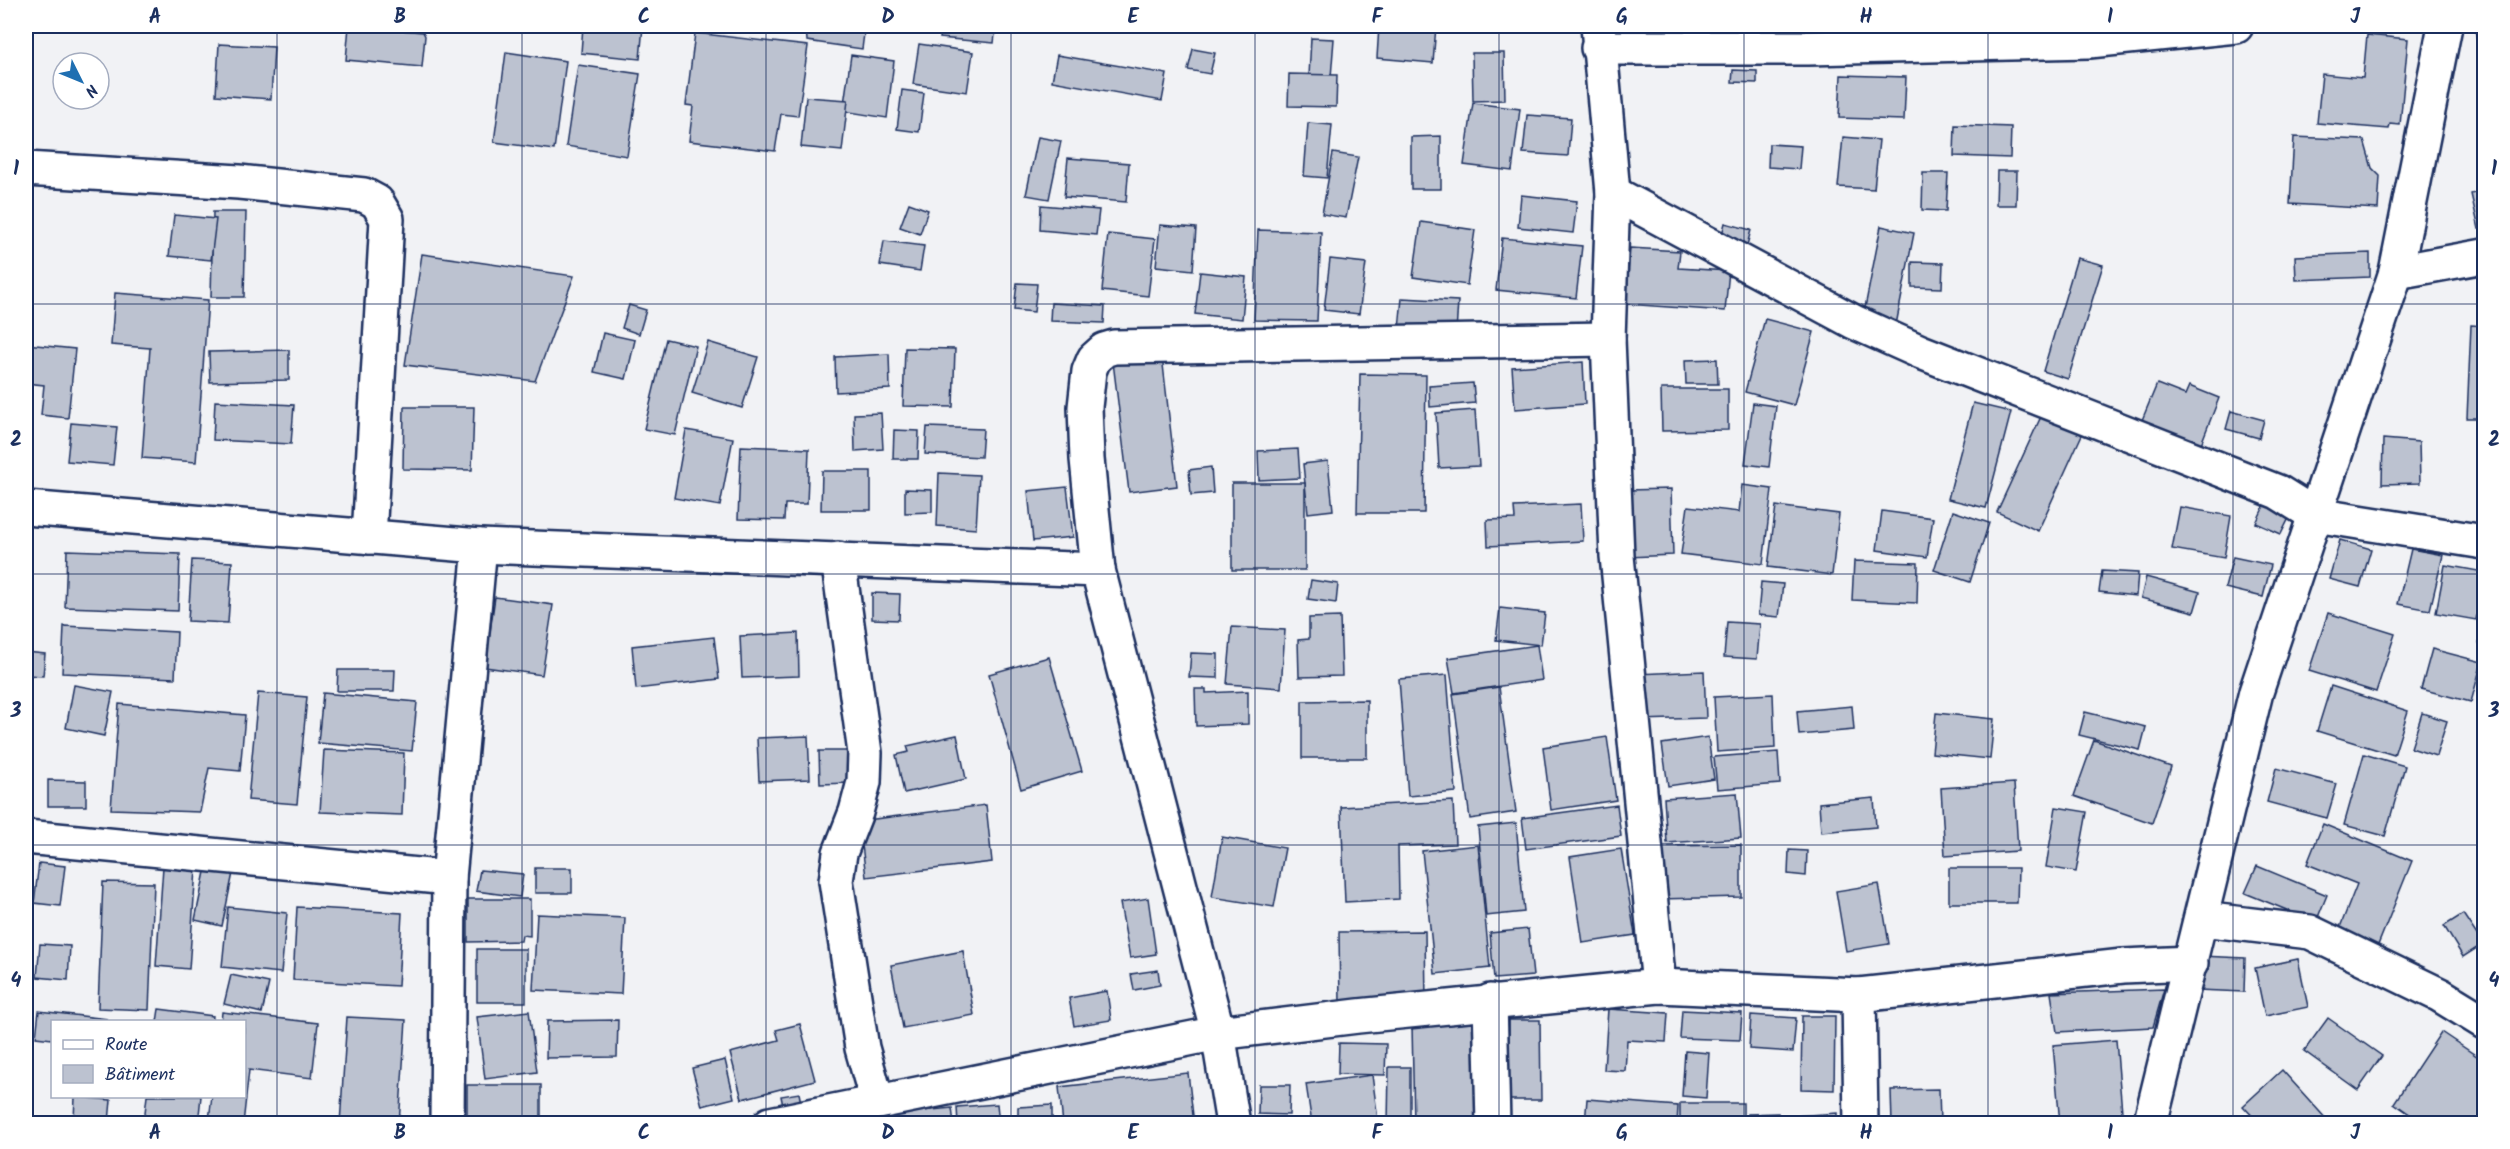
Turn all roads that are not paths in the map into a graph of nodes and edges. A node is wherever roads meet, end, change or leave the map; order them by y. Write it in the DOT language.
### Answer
graph roads {
  1 [pos="2236,26"];
  2 [pos="2445,26"];
  3 [pos="1598,37"];
  4 [pos="26,169"];
  5 [pos="1613,193"];
  6 [pos="2484,256"];
  7 [pos="2396,272"];
  8 [pos="1608,339"];
  9 [pos="26,508"];
  10 [pos="2315,515"];
  11 [pos="369,537"];
  12 [pos="2484,542"];
  13 [pos="480,546"];
  14 [pos="838,559"];
  15 [pos="1098,570"];
  16 [pos="26,837"];
  17 [pos="449,878"];
  18 [pos="2202,919"];
  19 [pos="2191,963"];
  20 [pos="1659,986"];
  21 [pos="1859,995"];
  22 [pos="1490,1001"];
  23 [pos="2484,1022"];
  24 [pos="1218,1033"];
  25 [pos="878,1101"];
  26 [pos="447,1124"];
  27 [pos="771,1124"];
  28 [pos="1233,1124"];
  29 [pos="1493,1124"];
  30 [pos="1861,1124"];
  31 [pos="2150,1124"];
  1 -- 3 [label="street"];
  2 -- 7 [label="street"];
  3 -- 5 [label="street"];
  4 -- 11 [label="street"];
  5 -- 8 [label="street"];
  5 -- 10 [label="street"];
  6 -- 7 [label="street"];
  7 -- 10 [label="street"];
  8 -- 15 [label="street"];
  8 -- 20 [label="street"];
  9 -- 11 [label="street"];
  10 -- 12 [label="street"];
  10 -- 18 [label="street"];
  11 -- 13 [label="street"];
  13 -- 14 [label="street"];
  13 -- 17 [label="street"];
  14 -- 15 [label="street"];
  14 -- 25 [label="street"];
  15 -- 24 [label="street"];
  16 -- 17 [label="street"];
  17 -- 26 [label="street"];
  18 -- 19 [label="street"];
  18 -- 23 [label="street"];
  19 -- 21 [label="street"];
  19 -- 31 [label="street"];
  20 -- 21 [label="street"];
  20 -- 22 [label="street"];
  21 -- 30 [label="street"];
  22 -- 24 [label="street"];
  22 -- 29 [label="street"];
  24 -- 25 [label="street"];
  24 -- 28 [label="street"];
  25 -- 27 [label="street"];
}
